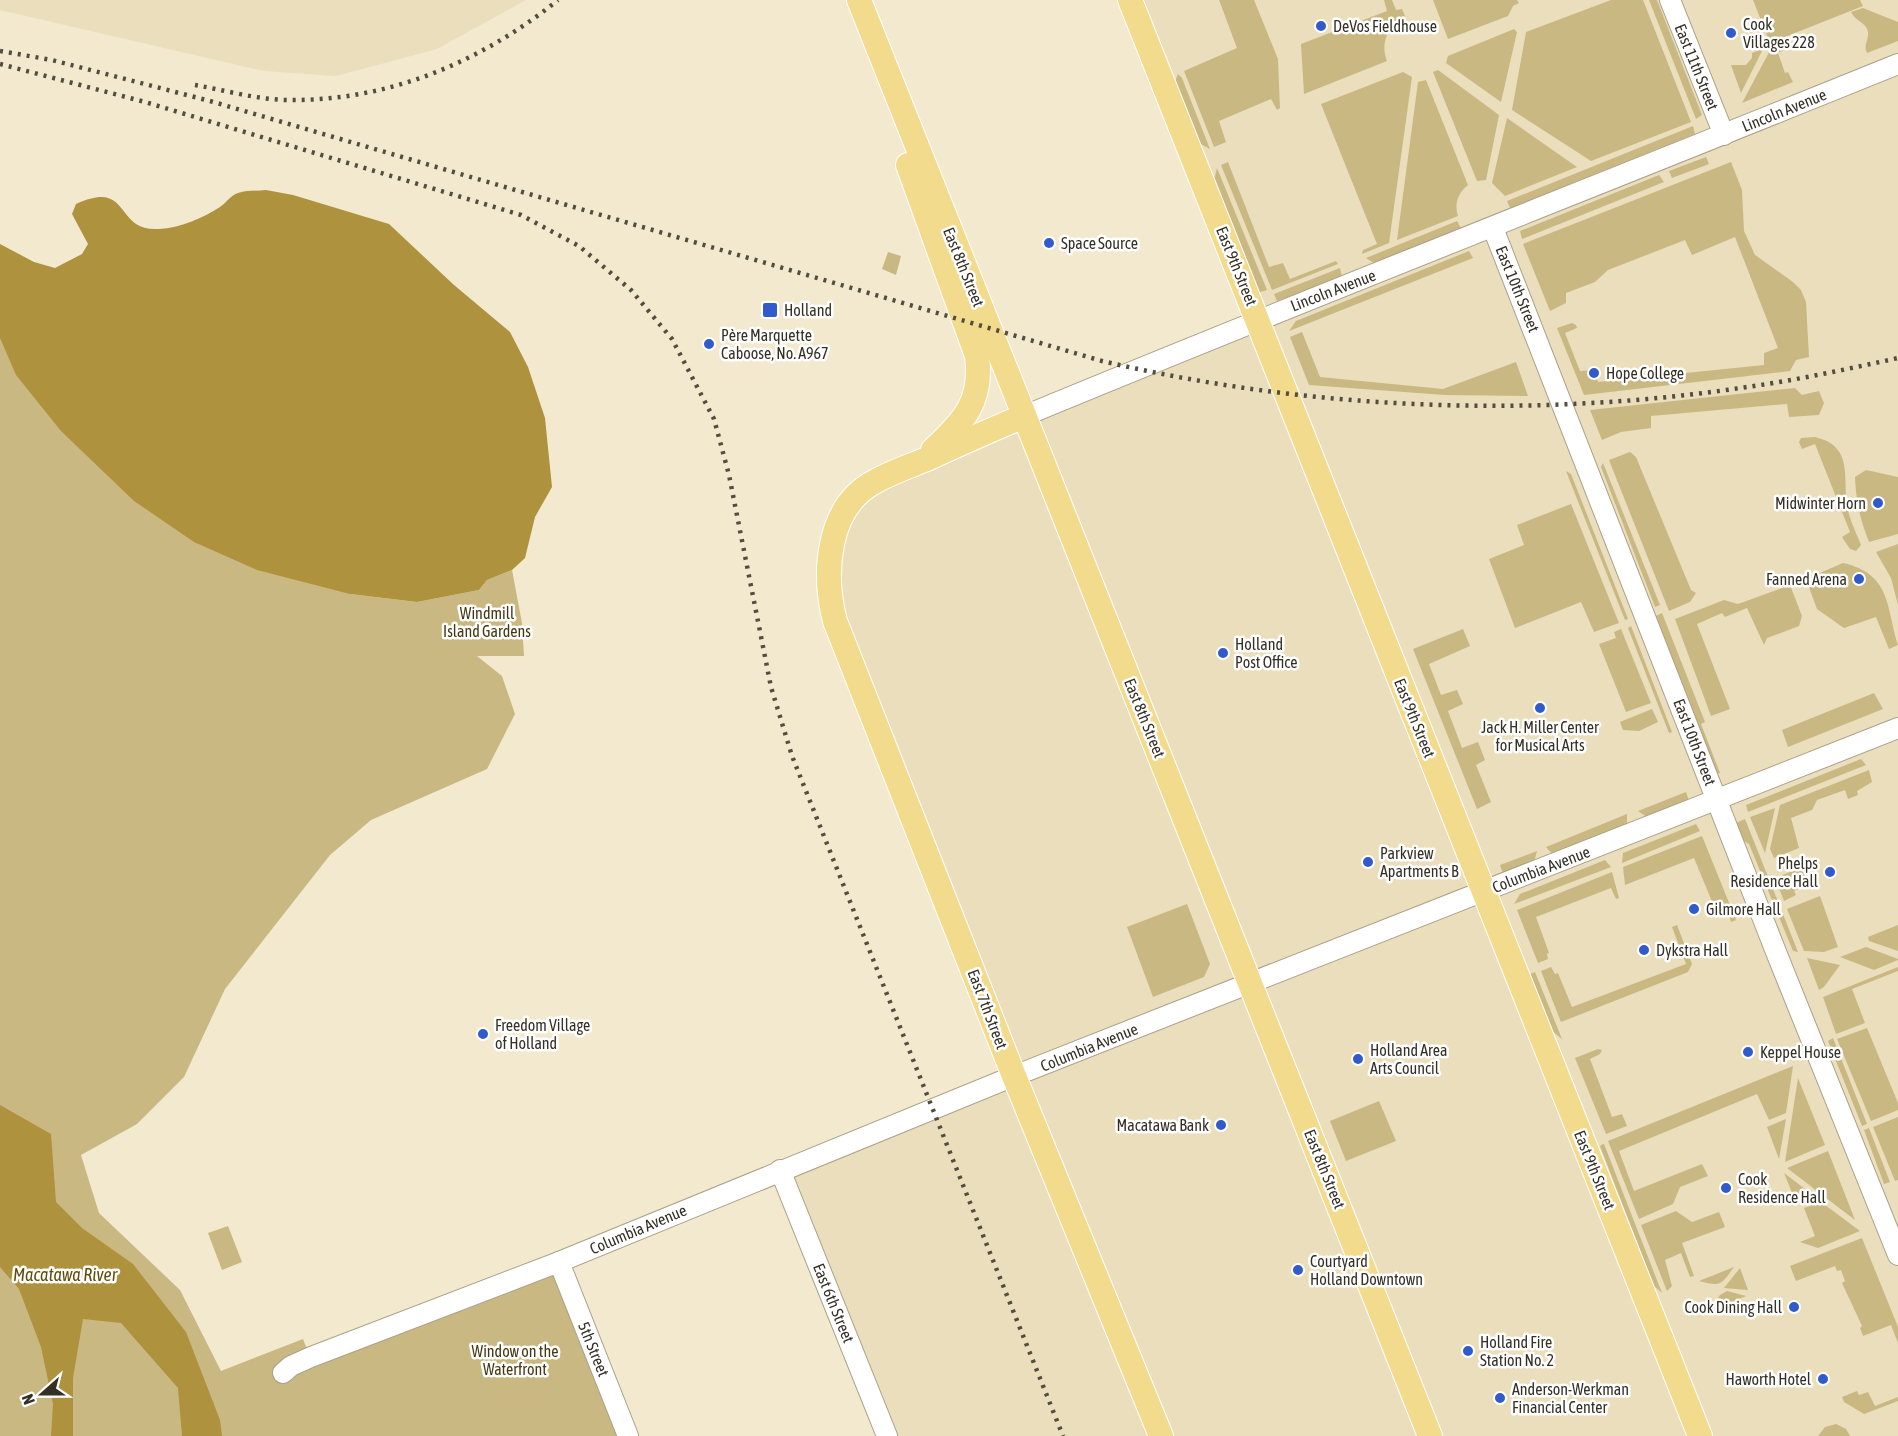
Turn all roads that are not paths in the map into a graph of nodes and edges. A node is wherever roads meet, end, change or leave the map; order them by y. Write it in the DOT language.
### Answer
graph roads {
  1 [pos="859,0"];
  2 [pos="1130,0"];
  3 [pos="1670,0"];
  4 [pos="1898,64"];
  5 [pos="898,101"];
  6 [pos="1724,135"];
  7 [pos="1493,228"];
  8 [pos="1258,319"];
  9 [pos="1024,416"];
  10 [pos="921,462"];
  11 [pos="829,578"];
  12 [pos="1898,728"];
  13 [pos="1717,800"];
  14 [pos="1484,892"];
  15 [pos="1251,982"];
  16 [pos="1014,1076"];
  17 [pos="780,1170"];
  18 [pos="1898,1256"];
  19 [pos="559,1262"];
  20 [pos="283,1373"];
  21 [pos="628,1436"];
  22 [pos="887,1436"];
  23 [pos="1161,1436"];
  24 [pos="1430,1436"];
  25 [pos="1700,1436"];
  1 -- 5 [label="main road, East 8th Street"];
  2 -- 8 [label="main road, East 9th Street"];
  3 -- 6 [label="street, East 11th Street"];
  4 -- 6 [label="street, Lincoln Avenue"];
  5 -- 9 [label="main road, East 8th Street"];
  5 -- 10 [label="main road"];
  6 -- 7 [label="street, Lincoln Avenue"];
  7 -- 8 [label="street, Lincoln Avenue"];
  7 -- 13 [label="street, East 10th Street"];
  8 -- 9 [label="street, Lincoln Avenue"];
  8 -- 14 [label="main road, East 9th Street"];
  9 -- 10 [label="main road, Lincoln Avenue"];
  9 -- 15 [label="main road, East 8th Street"];
  10 -- 11 [label="main road, Lincoln Avenue"];
  11 -- 16 [label="main road, East 7th Street"];
  12 -- 13 [label="street, Columbia Avenue"];
  13 -- 14 [label="street, Columbia Avenue"];
  13 -- 18 [label="street, East 10th Street"];
  14 -- 15 [label="street, Columbia Avenue"];
  14 -- 25 [label="main road, East 9th Street"];
  15 -- 16 [label="street, Columbia Avenue"];
  15 -- 24 [label="main road, East 8th Street"];
  16 -- 17 [label="street, Columbia Avenue"];
  16 -- 23 [label="main road, East 7th Street"];
  17 -- 19 [label="street, Columbia Avenue"];
  17 -- 22 [label="street, East 6th Street"];
  19 -- 20 [label="street, Columbia Avenue"];
  19 -- 21 [label="street, 5th Street"];
}
